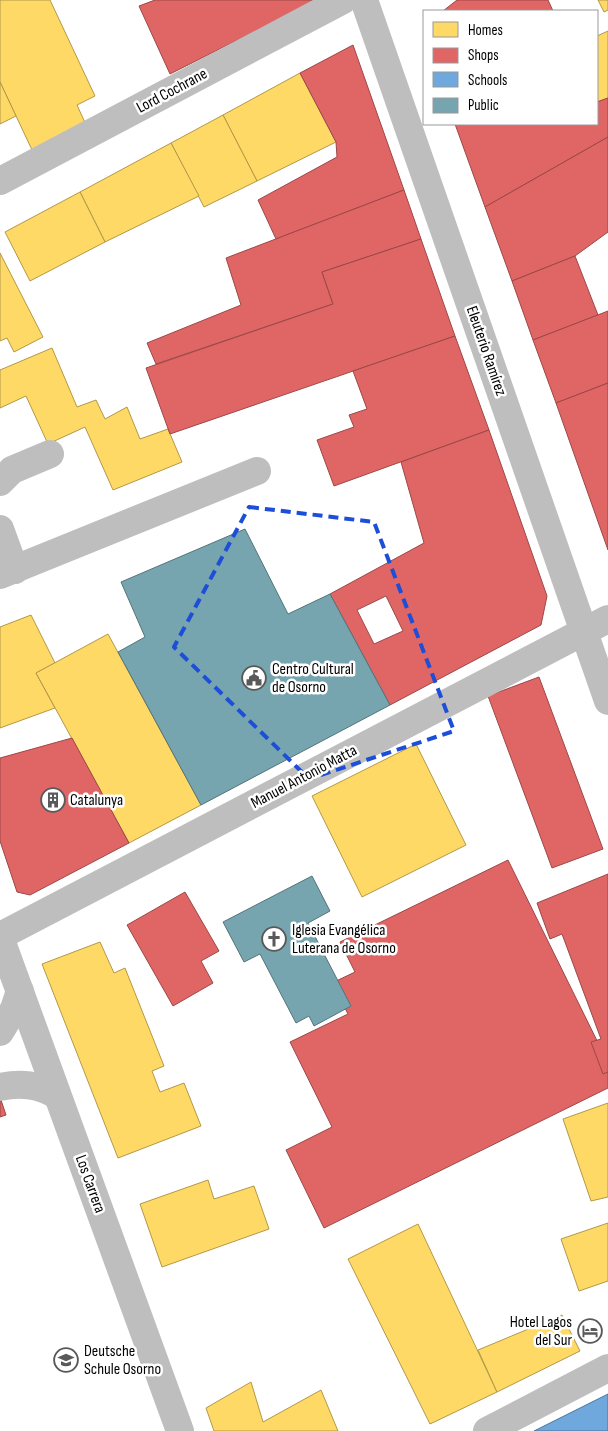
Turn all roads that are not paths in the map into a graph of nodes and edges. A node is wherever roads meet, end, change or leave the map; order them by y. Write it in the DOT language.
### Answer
graph roads {
  1 [pos="344,0"];
  2 [pos="364,0"];
  3 [pos="0,181"];
  4 [pos="50,454"];
  5 [pos="257,470"];
  6 [pos="0,482"];
  7 [pos="0,528"];
  8 [pos="7,573"];
  9 [pos="608,619"];
  10 [pos="583,632"];
  11 [pos="608,701"];
  12 [pos="0,937"];
  13 [pos="20,991"];
  14 [pos="0,1032"];
  15 [pos="0,1087"];
  16 [pos="57,1095"];
  17 [pos="608,1368"];
  18 [pos="180,1431"];
  19 [pos="487,1431"];
  1 -- 3 [label="main road, Lord Cochrane"];
  2 -- 10 [label="main road, Eleuterio Ramírez"];
  4 -- 6 [label="main road"];
  5 -- 8 [label="main road"];
  7 -- 8 [label="main road"];
  9 -- 10 [label="main road, Manuel Antonio Matta"];
  10 -- 11 [label="main road, Eleuterio Ramírez"];
  10 -- 12 [label="main road, Manuel Antonio Matta"];
  12 -- 13 [label="main road, Los Carrera"];
  13 -- 14 [label="main road"];
  13 -- 16 [label="main road, Los Carrera"];
  15 -- 16 [label="main road"];
  16 -- 18 [label="main road, Los Carrera"];
  17 -- 19 [label="main road"];
}
